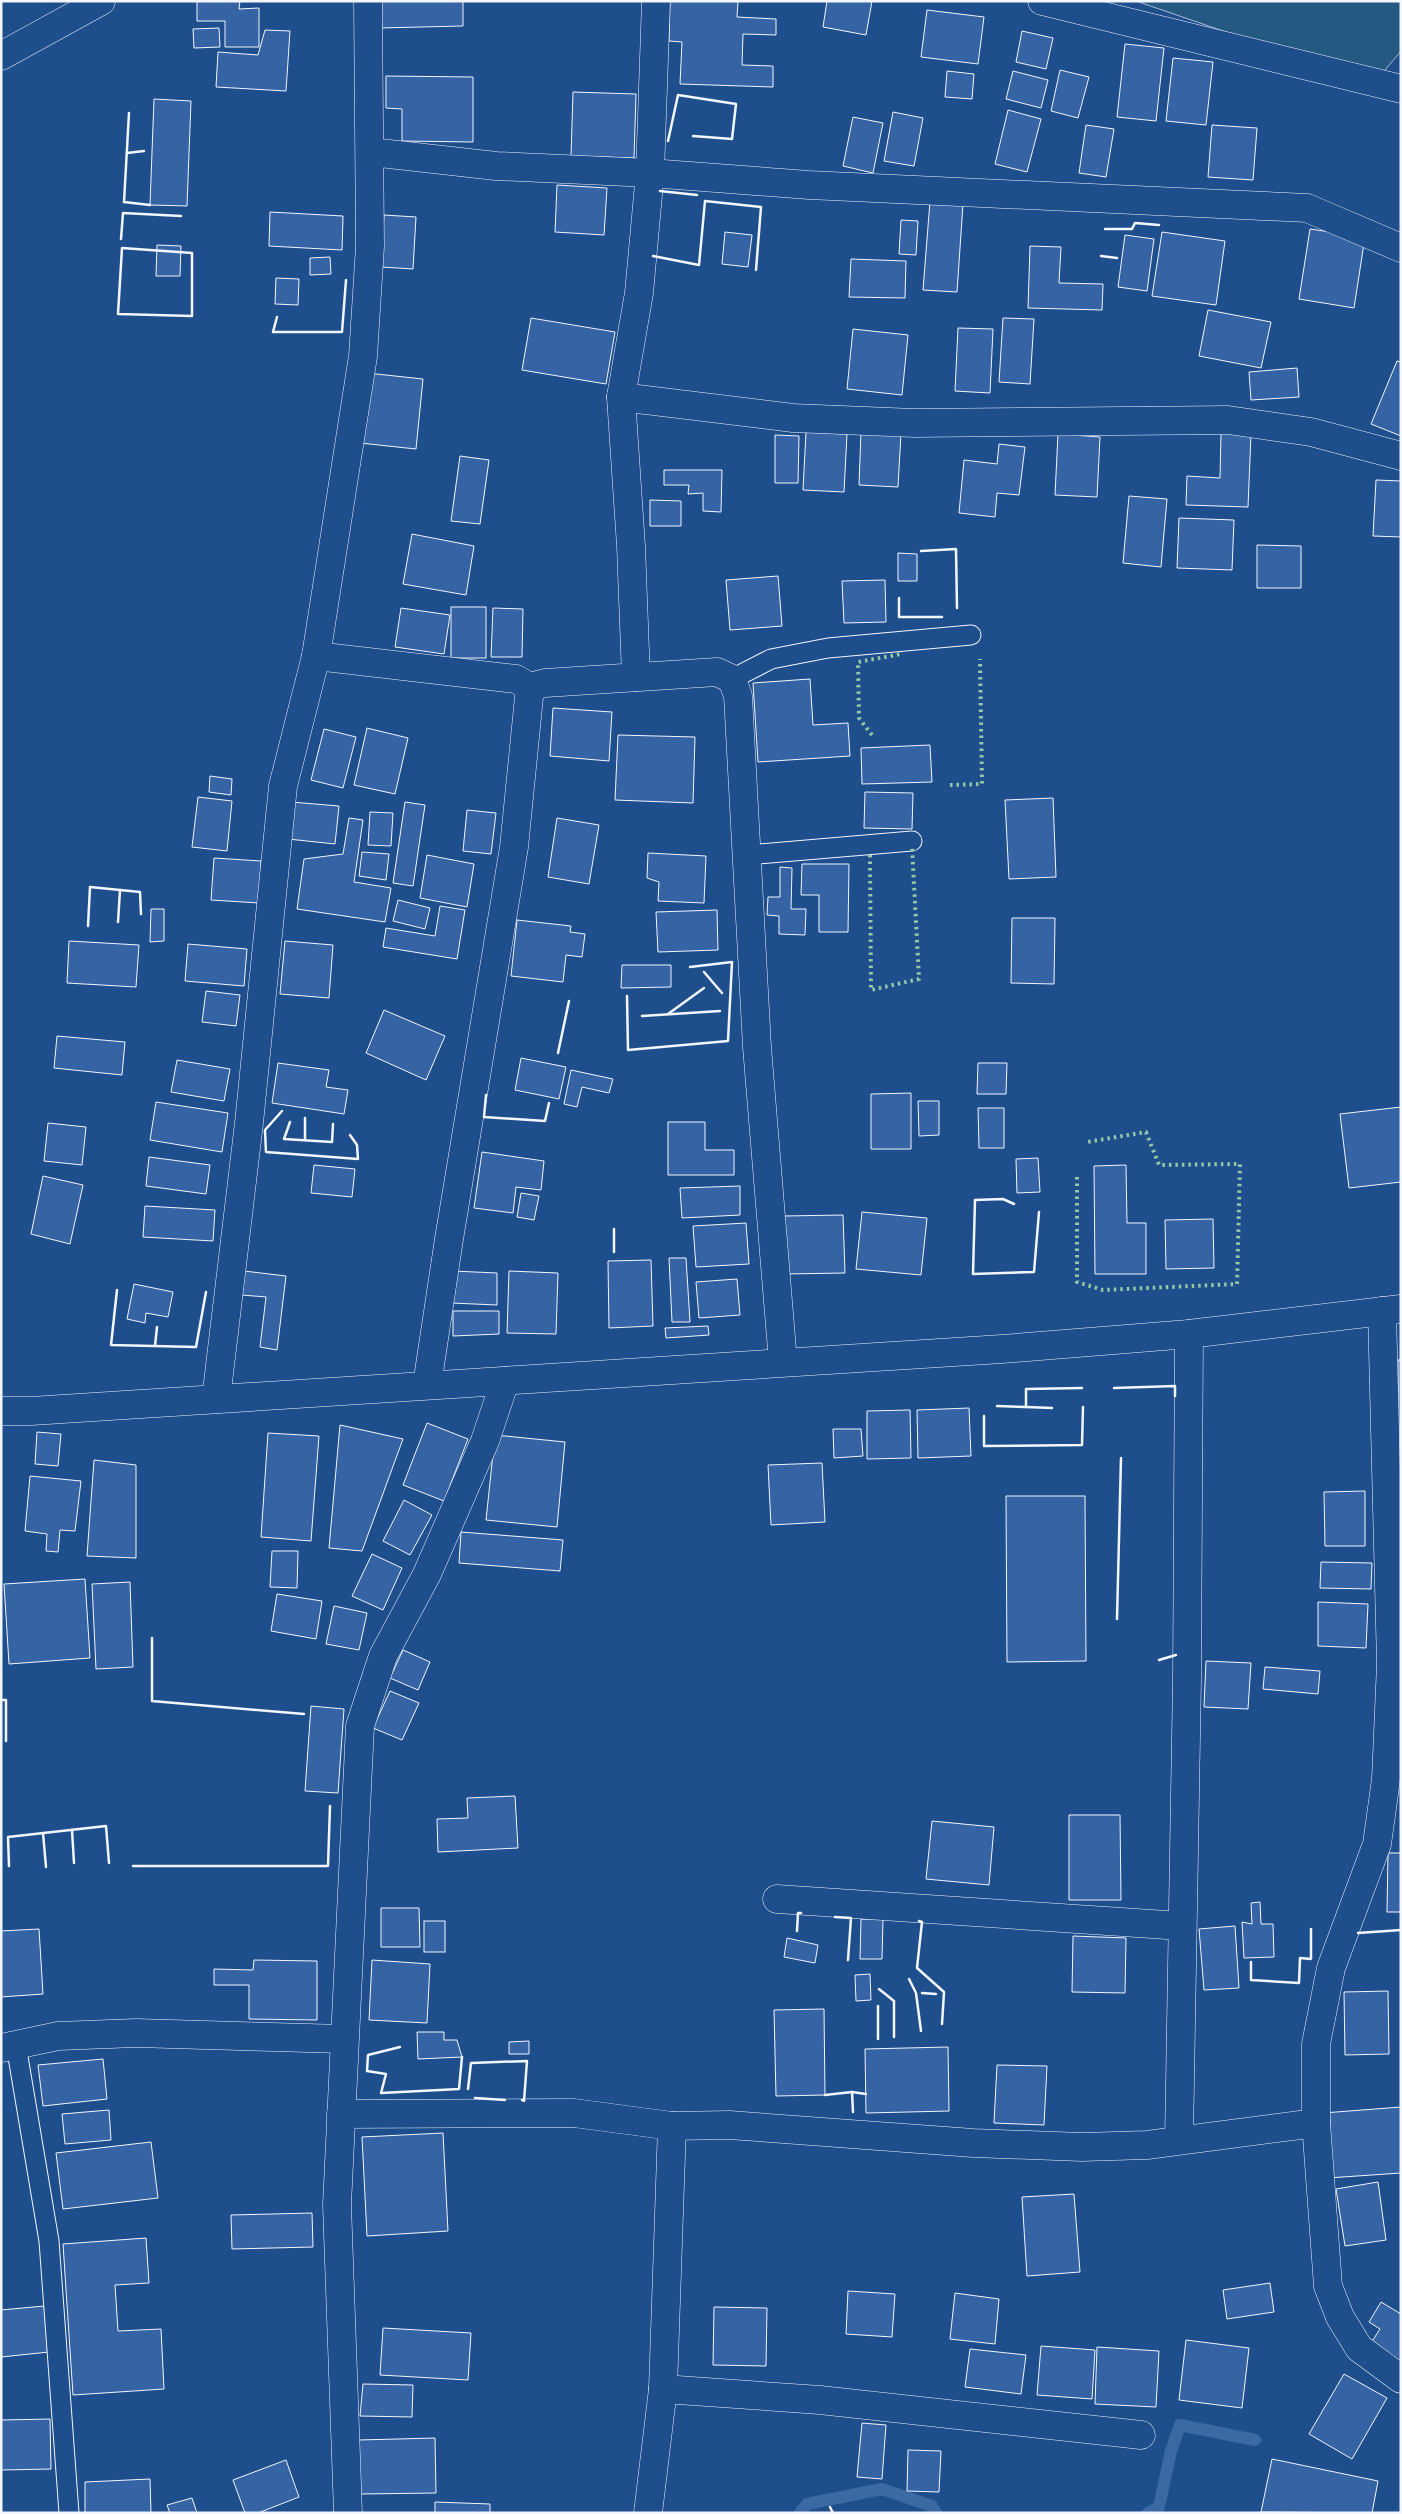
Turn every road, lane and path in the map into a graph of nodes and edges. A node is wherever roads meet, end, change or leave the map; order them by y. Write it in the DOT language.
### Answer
graph roads {
  1 [pos="101,1"];
  2 [pos="368,1"];
  3 [pos="656,1"];
  4 [pos="1042,1"];
  5 [pos="1,56"];
  6 [pos="1401,89"];
  7 [pos="371,152"];
  8 [pos="650,173"];
  9 [pos="1401,248"];
  10 [pos="621,397"];
  11 [pos="1401,456"];
  12 [pos="971,635"];
  13 [pos="316,656"];
  14 [pos="636,677"];
  15 [pos="732,679"];
  16 [pos="530,687"];
  17 [pos="912,842"];
  18 [pos="747,856"];
  19 [pos="1391,1310"];
  20 [pos="1189,1334"];
  21 [pos="783,1362"];
  22 [pos="505,1381"];
  23 [pos="427,1385"];
  24 [pos="216,1399"];
  25 [pos="1,1411"];
  26 [pos="777,1899"];
  27 [pos="1182,1926"];
  28 [pos="344,2039"];
  29 [pos="9,2046"];
  30 [pos="341,2114"];
  31 [pos="1316,2123"];
  32 [pos="672,2126"];
  33 [pos="1179,2140"];
  34 [pos="1401,2379"];
  35 [pos="663,2389"];
  36 [pos="1141,2435"];
  37 [pos="69,2513"];
  38 [pos="348,2513"];
  39 [pos="648,2513"];
  1 -- 5 [label="street"];
  2 -- 7 [label="street"];
  3 -- 8 [label="street"];
  4 -- 6 [label="street"];
  7 -- 8 [label="street"];
  7 -- 13 [label="street"];
  8 -- 9 [label="street"];
  8 -- 10 [label="street"];
  10 -- 11 [label="street"];
  10 -- 14 [label="street"];
  12 -- 15 [label="lane"];
  13 -- 16 [label="street"];
  13 -- 24 [label="street"];
  14 -- 15 [label="street"];
  14 -- 16 [label="street"];
  15 -- 18 [label="street"];
  16 -- 23 [label="street"];
  17 -- 18 [label="lane"];
  18 -- 21 [label="street"];
  19 -- 20 [label="street"];
  19 -- 31 [label="street"];
  20 -- 21 [label="street"];
  20 -- 27 [label="street"];
  21 -- 22 [label="street"];
  22 -- 23 [label="street"];
  22 -- 28 [label="street"];
  23 -- 24 [label="street"];
  24 -- 25 [label="street"];
  26 -- 27 [label="street"];
  27 -- 33 [label="street"];
  28 -- 29 [label="street"];
  28 -- 30 [label="street"];
  29 -- 37 [label="lane"];
  30 -- 32 [label="street"];
  30 -- 38 [label="street"];
  31 -- 33 [label="street"];
  31 -- 34 [label="street"];
  32 -- 33 [label="street"];
  32 -- 35 [label="street"];
  35 -- 36 [label="street"];
  35 -- 39 [label="street"];
}
